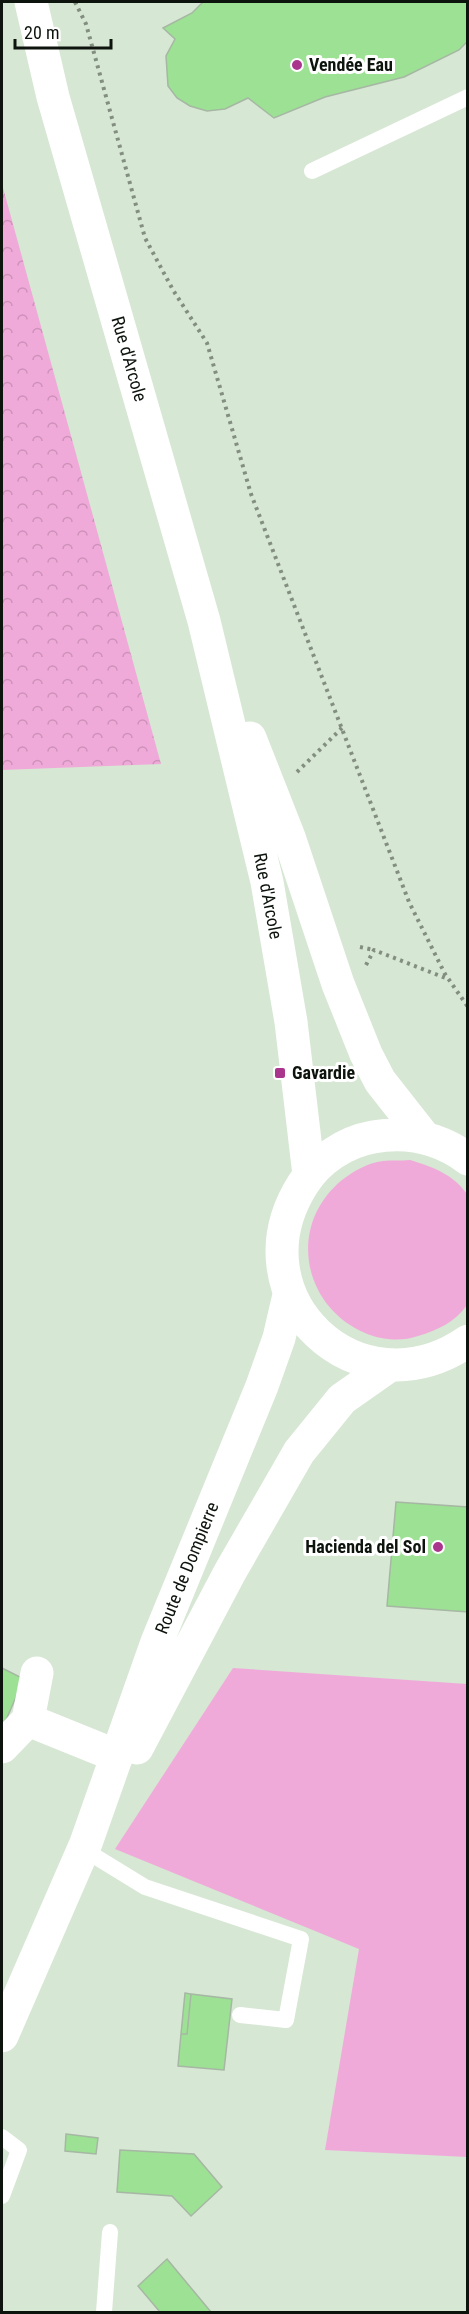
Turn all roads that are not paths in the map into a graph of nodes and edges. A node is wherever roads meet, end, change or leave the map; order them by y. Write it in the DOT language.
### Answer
graph roads {
  1 [pos="20,2"];
  2 [pos="31,2"];
  3 [pos="53,97"];
  4 [pos="468,97"];
  5 [pos="312,171"];
  6 [pos="204,621"];
  7 [pos="424,1137"];
  8 [pos="468,1159"];
  9 [pos="309,1175"];
  10 [pos="289,1294"];
  11 [pos="468,1341"];
  12 [pos="389,1366"];
  13 [pos="37,1673"];
  14 [pos="28,1720"];
  15 [pos="2,1747"];
  16 [pos="117,1756"];
  17 [pos="85,1846"];
  18 [pos="240,2014"];
  19 [pos="2,2036"];
  20 [pos="2,2138"];
  21 [pos="2,2196"];
  22 [pos="110,2232"];
  23 [pos="104,2313"];
  1 -- 3 [label="main road, Rue d'Arcole"];
  2 -- 3 [label="main road, Rue d'Arcole"];
  3 -- 6 [label="main road, Rue d'Arcole"];
  4 -- 5 [label="lane"];
  6 -- 7 [label="main road, Rue d'Arcole"];
  6 -- 9 [label="main road, Rue d'Arcole"];
  7 -- 8 [label="main road"];
  7 -- 9 [label="main road"];
  9 -- 10 [label="main road"];
  10 -- 12 [label="main road"];
  10 -- 16 [label="main road, Route de Dompierre"];
  11 -- 12 [label="main road"];
  12 -- 17 [label="main road, Route de Dompierre"];
  13 -- 14 [label="main road"];
  14 -- 15 [label="main road"];
  14 -- 16 [label="main road"];
  16 -- 17 [label="main road, Route de Dompierre"];
  17 -- 18 [label="lane"];
  17 -- 19 [label="main road, Route de Dompierre"];
  20 -- 21 [label="lane"];
  22 -- 23 [label="lane"];
}
